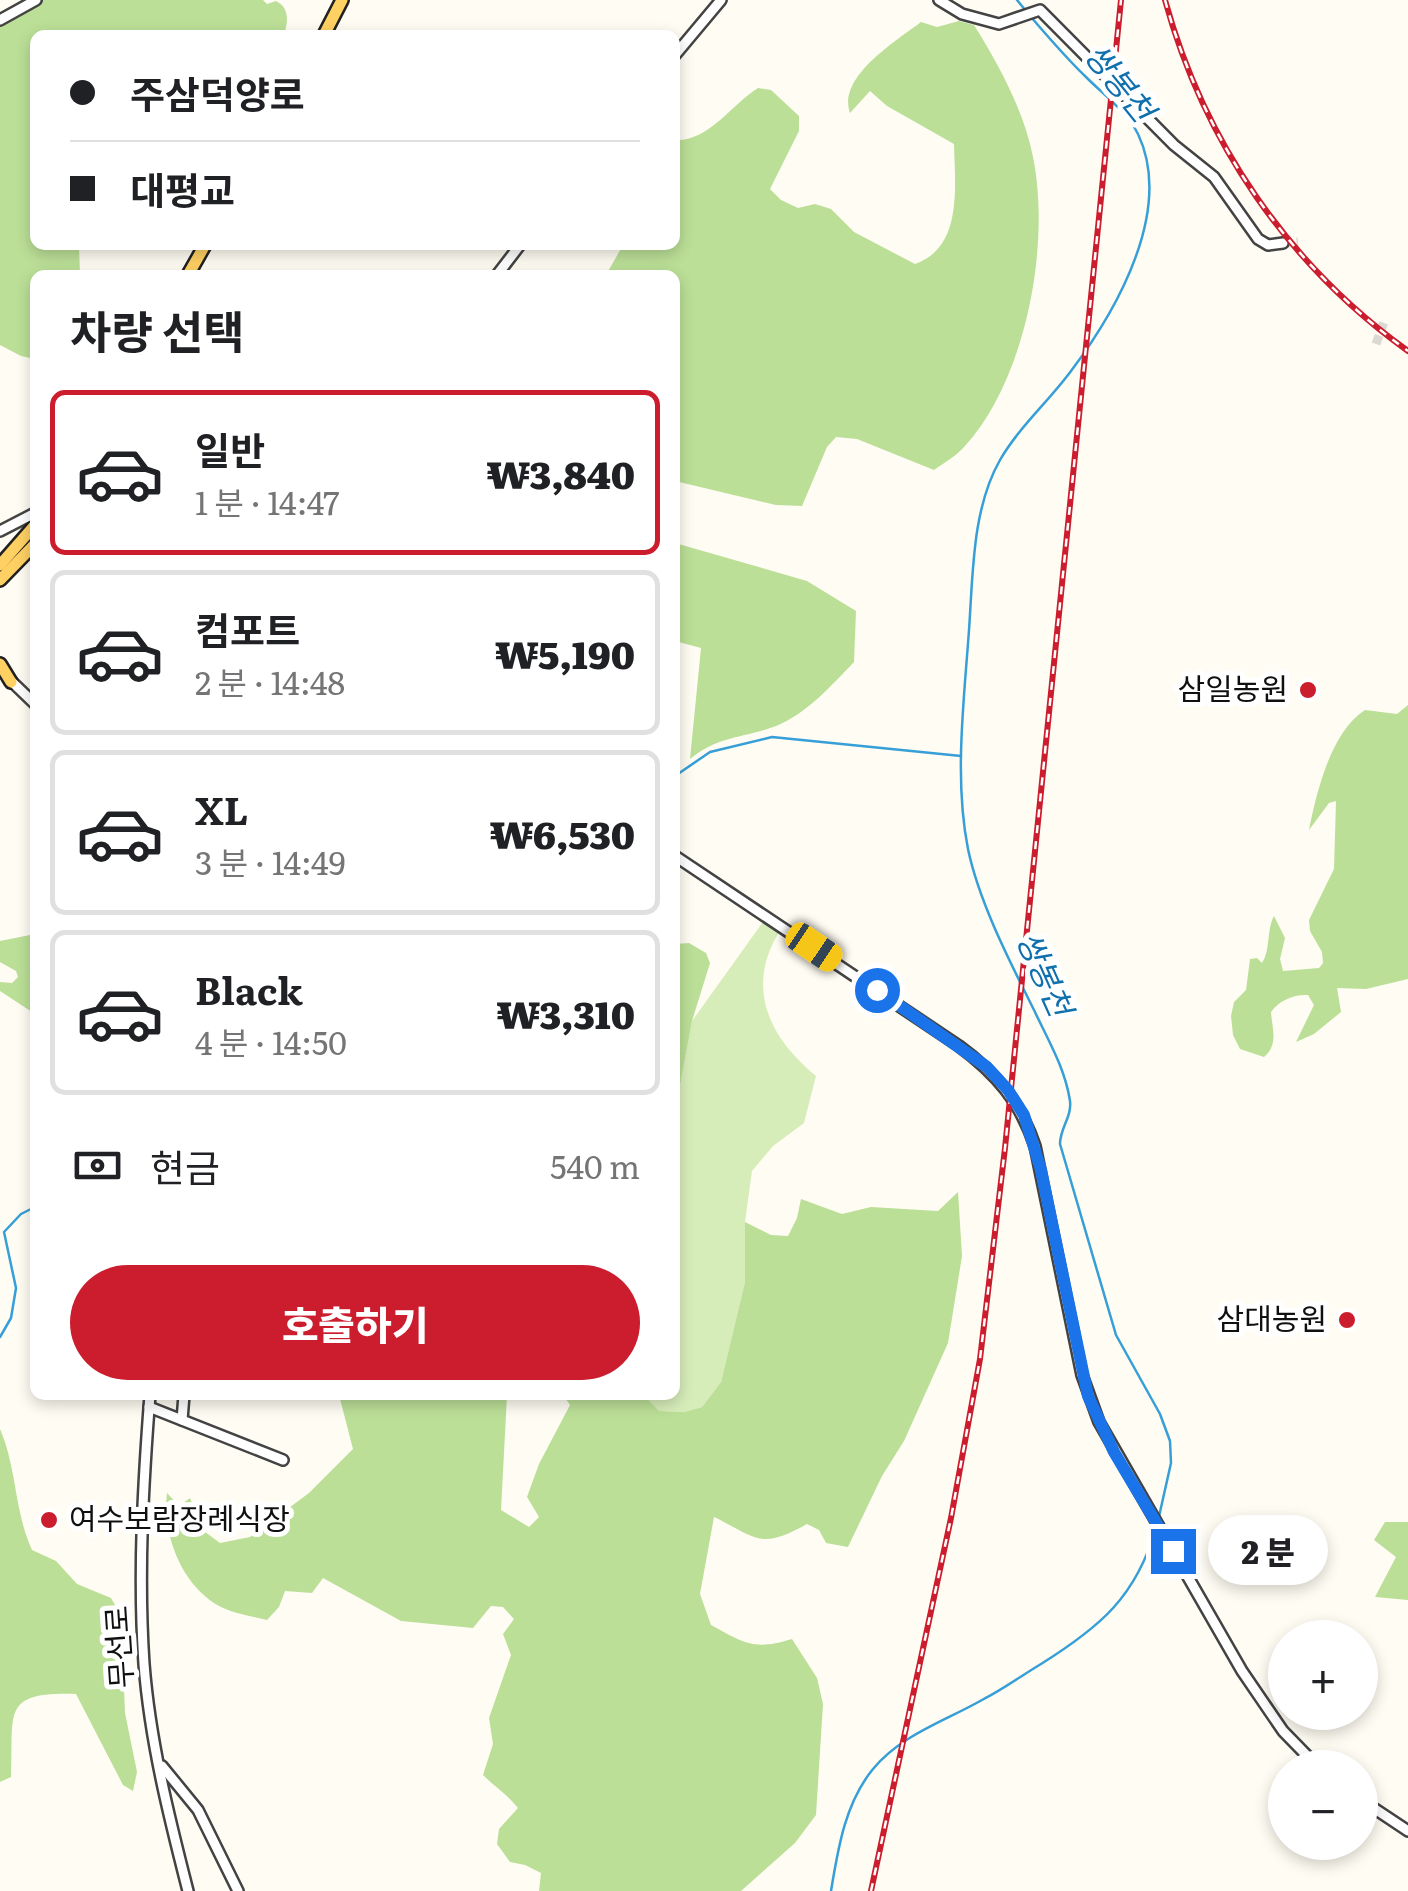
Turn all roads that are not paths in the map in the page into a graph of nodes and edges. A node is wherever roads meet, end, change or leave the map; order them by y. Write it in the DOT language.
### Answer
graph roads {
  1 [pos="36,0"];
  2 [pos="342,0"];
  3 [pos="722,0"];
  4 [pos="939,0"];
  5 [pos="0,20"];
  6 [pos="327,30"];
  7 [pos="680,49"];
  8 [pos="1283,243"];
  9 [pos="516,250"];
  10 [pos="500,270"];
  11 [pos="30,516"];
  12 [pos="0,531"];
  13 [pos="30,532"];
  14 [pos="30,550"];
  15 [pos="1,576"];
  16 [pos="3,673"];
  17 [pos="30,699"];
  18 [pos="680,859"];
  19 [pos="150,1400"];
  20 [pos="184,1400"];
  21 [pos="149,1407"];
  22 [pos="182,1420"];
  23 [pos="283,1460"];
  24 [pos="1300,1750"];
  25 [pos="160,1763"];
  26 [pos="1378,1812"];
  27 [pos="1408,1831"];
  28 [pos="188,1891"];
  29 [pos="238,1891"];
  1 -- 5 [label="street"];
  2 -- 6 [label="main road"];
  3 -- 7 [label="street"];
  4 -- 8 [label="street"];
  9 -- 10 [label="street"];
  11 -- 12 [label="street"];
  13 -- 15 [label="main road"];
  14 -- 15 [label="main road"];
  16 -- 17 [label="street"];
  18 -- 24 [label="street"];
  19 -- 21 [label="street, 무선로"];
  20 -- 22 [label="street"];
  21 -- 22 [label="street"];
  21 -- 25 [label="street, 무선로"];
  22 -- 23 [label="street"];
  25 -- 28 [label="street, 무선로"];
  25 -- 29 [label="street"];
  26 -- 27 [label="street"];
}
